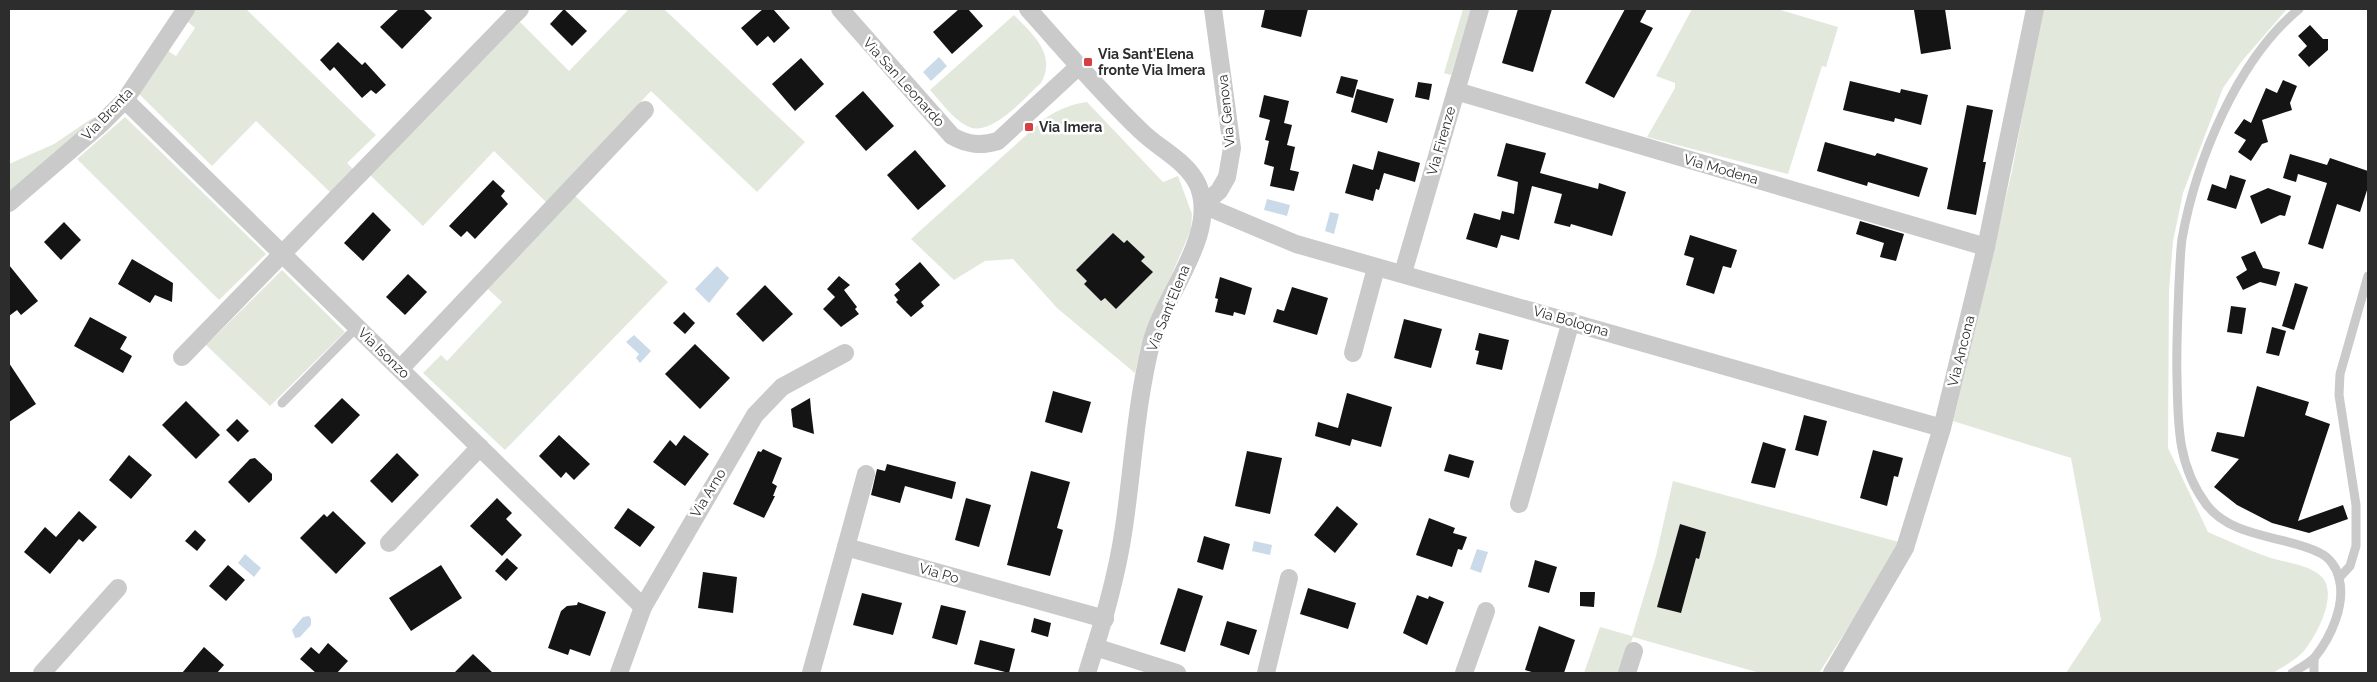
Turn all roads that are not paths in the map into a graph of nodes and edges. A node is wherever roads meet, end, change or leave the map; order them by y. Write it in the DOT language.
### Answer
graph roads {
  1 [pos="186,9"];
  2 [pos="520,9"];
  3 [pos="840,9"];
  4 [pos="1028,9"];
  5 [pos="1213,9"];
  6 [pos="1480,9"];
  7 [pos="2035,9"];
  8 [pos="2300,9"];
  9 [pos="1079,66"];
  10 [pos="1456,91"];
  11 [pos="125,100"];
  12 [pos="645,110"];
  13 [pos="9,203"];
  14 [pos="1203,205"];
  15 [pos="1986,247"];
  16 [pos="283,255"];
  17 [pos="1376,268"];
  18 [pos="1403,273"];
  19 [pos="2368,276"];
  20 [pos="1571,321"];
  21 [pos="357,327"];
  22 [pos="845,353"];
  23 [pos="1353,353"];
  24 [pos="182,357"];
  25 [pos="400,369"];
  26 [pos="282,403"];
  27 [pos="1942,428"];
  28 [pos="480,448"];
  29 [pos="866,474"];
  30 [pos="1519,504"];
  31 [pos="389,543"];
  32 [pos="846,547"];
  33 [pos="1289,578"];
  34 [pos="2339,578"];
  35 [pos="118,588"];
  36 [pos="643,607"];
  37 [pos="1486,611"];
  38 [pos="1105,619"];
  39 [pos="1095,647"];
  40 [pos="1634,651"];
  41 [pos="2314,659"];
  42 [pos="42,673"];
  43 [pos="619,673"];
  44 [pos="811,673"];
  45 [pos="1087,673"];
  46 [pos="1177,673"];
  47 [pos="1266,673"];
  48 [pos="1464,673"];
  49 [pos="1627,673"];
  50 [pos="1832,673"];
  51 [pos="2292,673"];
  52 [pos="2314,673"];
  1 -- 11 [label="street, Via Brenta"];
  2 -- 16 [label="street"];
  3 -- 9 [label="street, Via San Leonardo"];
  4 -- 9 [label="street, Via Sant'Elena"];
  5 -- 14 [label="street, Via Genova"];
  6 -- 10 [label="street, Via Firenze"];
  7 -- 15 [label="street, Via Ancona"];
  8 -- 34 [label="lane"];
  9 -- 14 [label="street, Via Sant'Elena"];
  10 -- 15 [label="street, Via Modena"];
  10 -- 18 [label="street, Via Firenze"];
  11 -- 13 [label="street, Via Brenta"];
  11 -- 16 [label="street, Via Isonzo"];
  12 -- 25 [label="street"];
  14 -- 17 [label="street, Via Bologna"];
  14 -- 38 [label="street, Via Sant'Elena"];
  15 -- 27 [label="street, Via Ancona"];
  16 -- 21 [label="street, Via Isonzo"];
  16 -- 24 [label="street"];
  17 -- 18 [label="street, Via Bologna"];
  17 -- 23 [label="street"];
  18 -- 20 [label="street, Via Bologna"];
  19 -- 34 [label="lane"];
  20 -- 27 [label="street, Via Bologna"];
  20 -- 30 [label="street"];
  21 -- 25 [label="street, Via Isonzo"];
  21 -- 26 [label="lane"];
  22 -- 36 [label="street, Via Arno"];
  25 -- 28 [label="street, Via Isonzo"];
  27 -- 50 [label="street, Via Ancona"];
  28 -- 31 [label="street"];
  28 -- 36 [label="street, Via Isonzo"];
  29 -- 32 [label="street"];
  32 -- 38 [label="street, Via Po"];
  32 -- 44 [label="street"];
  33 -- 47 [label="street"];
  34 -- 41 [label="lane"];
  35 -- 42 [label="street"];
  36 -- 43 [label="street, Via Arno"];
  37 -- 48 [label="street"];
  38 -- 39 [label="street, Via Sant'Elena"];
  39 -- 45 [label="street, Via Sant'Elena"];
  39 -- 46 [label="street"];
  40 -- 49 [label="street"];
  41 -- 51 [label="lane"];
  41 -- 52 [label="lane"];
}
